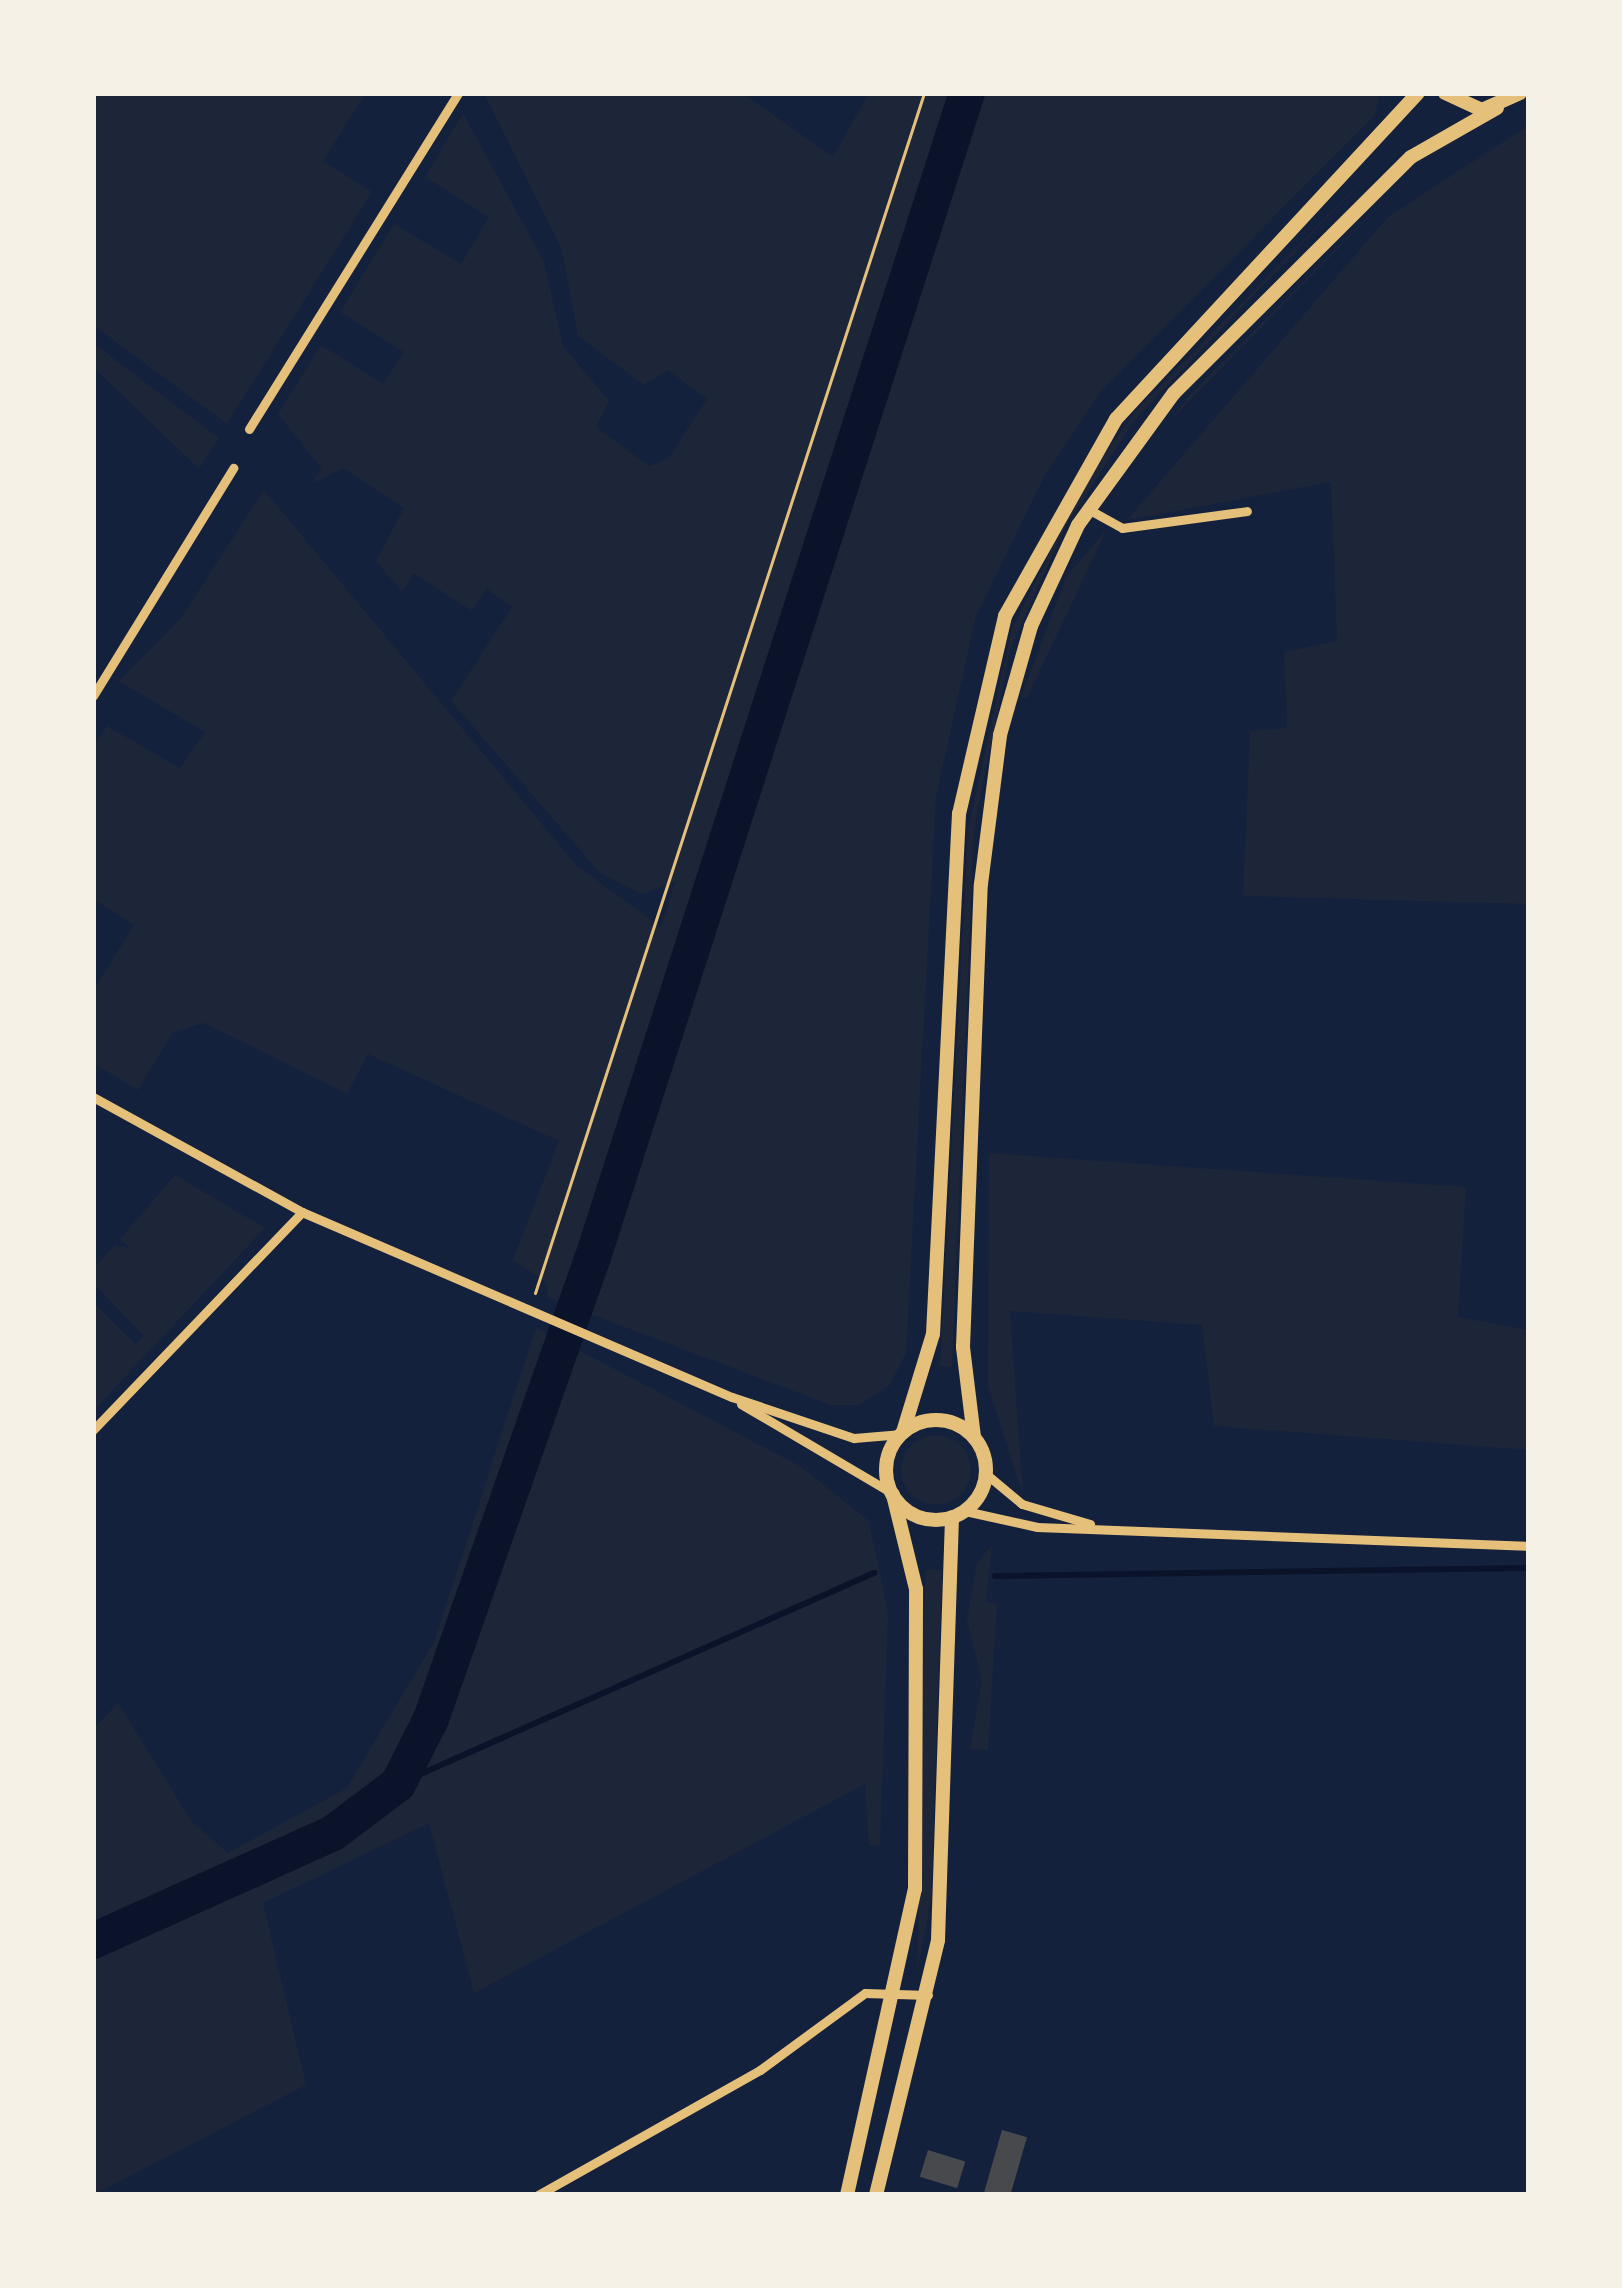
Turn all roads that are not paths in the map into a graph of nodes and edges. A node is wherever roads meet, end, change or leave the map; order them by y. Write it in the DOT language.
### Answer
graph roads {
  1 [pos="458,93"];
  2 [pos="1418,93"];
  3 [pos="1445,93"];
  4 [pos="1520,93"];
  5 [pos="1497,108"];
  6 [pos="248,429"];
  7 [pos="233,467"];
  8 [pos="1088,509"];
  9 [pos="1247,512"];
  10 [pos="93,696"];
  11 [pos="93,1097"];
  12 [pos="302,1212"];
  13 [pos="732,1397"];
  14 [pos="93,1430"];
  15 [pos="902,1433"];
  16 [pos="974,1437"];
  17 [pos="986,1474"];
  18 [pos="892,1494"];
  19 [pos="958,1514"];
  20 [pos="1106,1529"];
  21 [pos="1529,1546"];
  22 [pos="900,1990"];
  23 [pos="928,1995"];
  24 [pos="538,2195"];
  25 [pos="847,2195"];
  26 [pos="876,2195"];
  1 -- 6 [label="street"];
  2 -- 15 [label="main road"];
  3 -- 5 [label="main road"];
  4 -- 5 [label="main road"];
  5 -- 8 [label="main road"];
  7 -- 10 [label="street"];
  8 -- 9 [label="street"];
  8 -- 16 [label="main road"];
  11 -- 12 [label="street"];
  12 -- 13 [label="street"];
  12 -- 14 [label="street"];
  13 -- 15 [label="street"];
  13 -- 18 [label="street"];
  15 -- 16 [label="main road"];
  15 -- 18 [label="main road"];
  16 -- 17 [label="main road"];
  17 -- 19 [label="main road"];
  17 -- 20 [label="street"];
  18 -- 19 [label="main road"];
  18 -- 22 [label="main road"];
  19 -- 20 [label="street"];
  19 -- 23 [label="main road"];
  20 -- 21 [label="street"];
  22 -- 23 [label="street"];
  22 -- 24 [label="street"];
  22 -- 25 [label="main road"];
  23 -- 26 [label="main road"];
}
